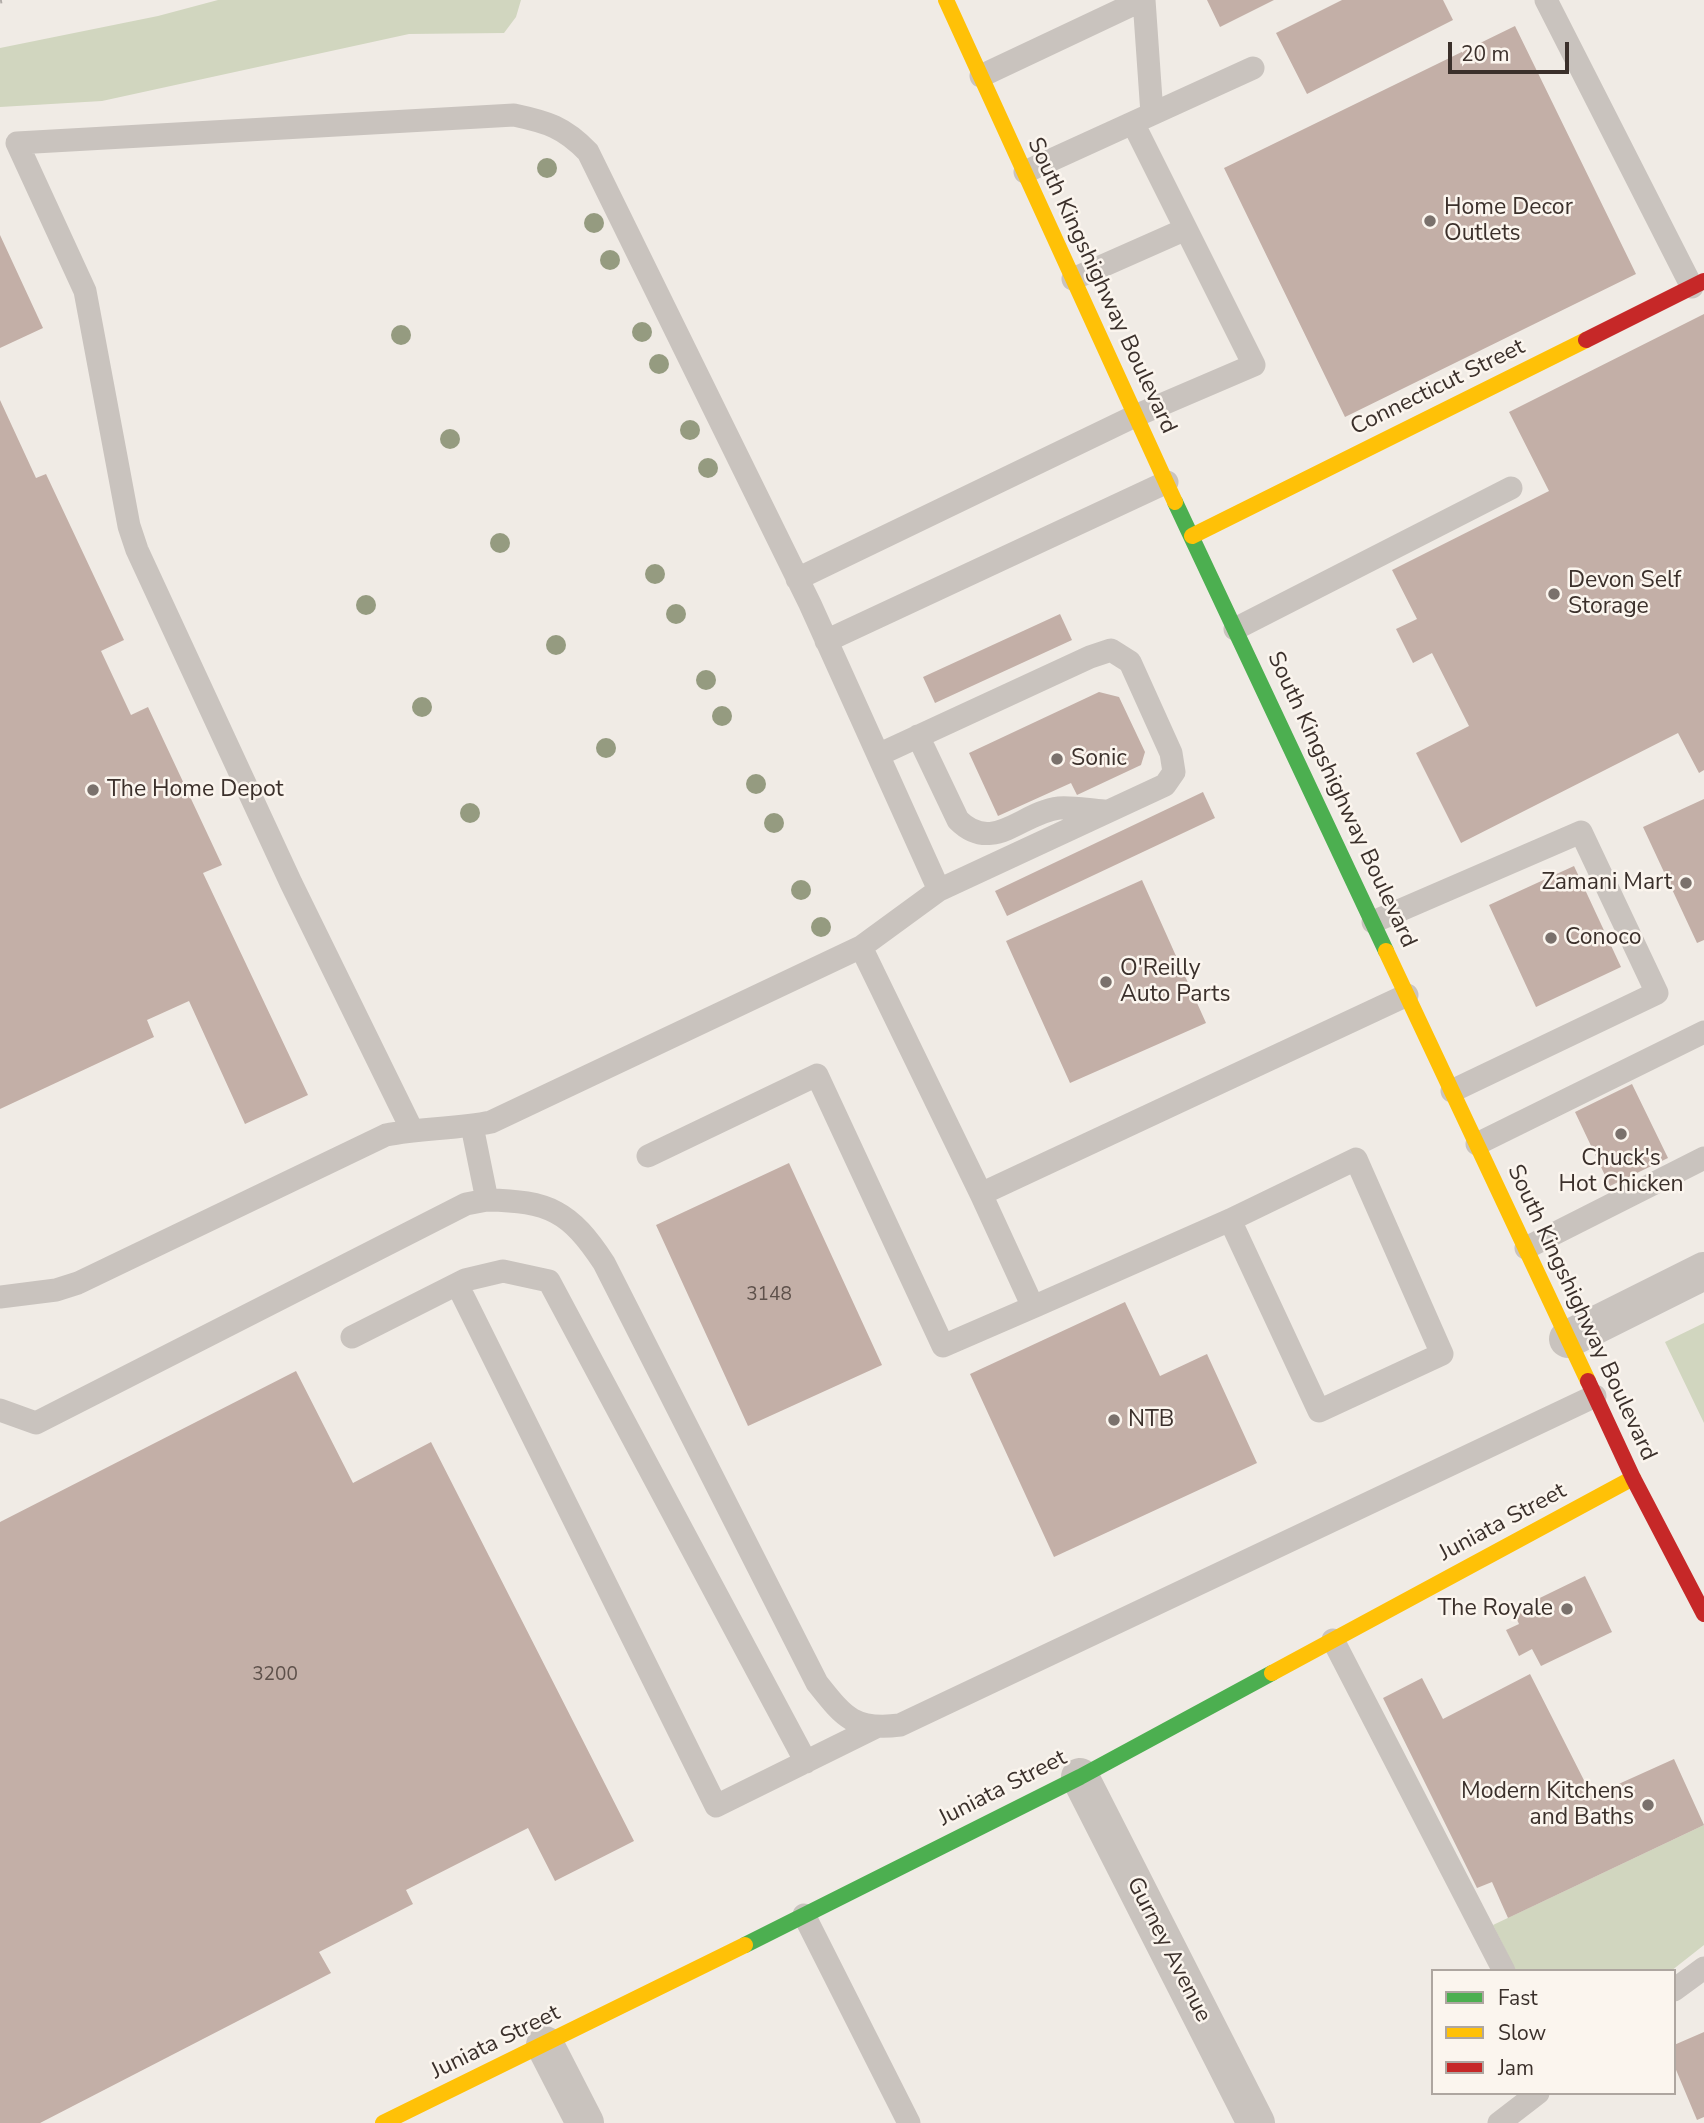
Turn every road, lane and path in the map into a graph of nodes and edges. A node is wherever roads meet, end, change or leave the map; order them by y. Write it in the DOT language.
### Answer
graph roads {
  1 [pos="946,0"];
  2 [pos="1143,0"];
  3 [pos="1546,0"];
  4 [pos="1253,68"];
  5 [pos="981,76"];
  6 [pos="1143,118"];
  7 [pos="8,143"];
  8 [pos="1024,173"];
  9 [pos="1186,229"];
  10 [pos="1073,279"];
  11 [pos="1698,284"];
  12 [pos="1135,416"];
  13 [pos="1167,482"];
  14 [pos="1511,488"];
  15 [pos="1192,536"];
  16 [pos="797,579"];
  17 [pos="1235,629"];
  18 [pos="826,641"];
  19 [pos="918,736"];
  20 [pos="878,755"];
  21 [pos="1107,811"];
  22 [pos="939,890"];
  23 [pos="1373,922"];
  24 [pos="861,947"];
  25 [pos="1407,995"];
  26 [pos="1704,1032"];
  27 [pos="1452,1091"];
  28 [pos="472,1126"];
  29 [pos="412,1130"];
  30 [pos="1477,1144"];
  31 [pos="648,1156"];
  32 [pos="1704,1158"];
  33 [pos="981,1194"];
  34 [pos="487,1200"];
  35 [pos="1230,1220"];
  36 [pos="1526,1248"];
  37 [pos="1704,1271"];
  38 [pos="457,1284"];
  39 [pos="0,1297"];
  40 [pos="1033,1307"];
  41 [pos="352,1337"];
  42 [pos="1568,1339"];
  43 [pos="1595,1396"];
  44 [pos="0,1410"];
  45 [pos="1633,1478"];
  46 [pos="1704,1614"];
  47 [pos="1334,1640"];
  48 [pos="874,1728"];
  49 [pos="806,1762"];
  50 [pos="1080,1777"];
  51 [pos="804,1915"];
  52 [pos="1704,1968"];
  53 [pos="1503,1969"];
  54 [pos="1676,1989"];
  55 [pos="545,2045"];
  56 [pos="1535,2095"];
  57 [pos="383,2123"];
  58 [pos="585,2123"];
  59 [pos="909,2123"];
  60 [pos="1256,2123"];
  61 [pos="1499,2123"];
  1 -- 5 [label="street, South Kingshighway Boulevard"];
  2 -- 5 [label="lane"];
  2 -- 6 [label="lane"];
  3 -- 11 [label="lane"];
  4 -- 6 [label="lane"];
  5 -- 8 [label="street, South Kingshighway Boulevard"];
  6 -- 8 [label="lane"];
  6 -- 9 [label="lane"];
  7 -- 16 [label="lane"];
  7 -- 29 [label="lane"];
  8 -- 10 [label="street, South Kingshighway Boulevard"];
  9 -- 10 [label="lane"];
  9 -- 12 [label="lane"];
  10 -- 12 [label="street, South Kingshighway Boulevard"];
  11 -- 15 [label="street, Connecticut Street"];
  12 -- 13 [label="street, South Kingshighway Boulevard"];
  12 -- 16 [label="lane"];
  13 -- 15 [label="street, South Kingshighway Boulevard"];
  13 -- 18 [label="lane"];
  14 -- 17 [label="lane"];
  15 -- 17 [label="street, South Kingshighway Boulevard"];
  16 -- 18 [label="lane"];
  17 -- 23 [label="street, South Kingshighway Boulevard"];
  18 -- 20 [label="lane"];
  19 -- 20 [label="lane"];
  19 -- 21 [label="lane"];
  19 -- 21 [label="lane"];
  20 -- 22 [label="lane"];
  21 -- 22 [label="lane"];
  22 -- 24 [label="lane"];
  23 -- 25 [label="street, South Kingshighway Boulevard"];
  23 -- 27 [label="lane"];
  24 -- 28 [label="lane"];
  24 -- 33 [label="lane"];
  25 -- 27 [label="street, South Kingshighway Boulevard"];
  25 -- 33 [label="lane"];
  26 -- 30 [label="lane"];
  27 -- 30 [label="street, South Kingshighway Boulevard"];
  28 -- 29 [label="lane"];
  28 -- 34 [label="lane"];
  29 -- 39 [label="lane"];
  30 -- 36 [label="street, South Kingshighway Boulevard"];
  31 -- 40 [label="lane"];
  32 -- 36 [label="lane"];
  33 -- 40 [label="lane"];
  34 -- 44 [label="lane"];
  34 -- 48 [label="lane"];
  35 -- 35 [label="lane"];
  35 -- 40 [label="lane"];
  36 -- 42 [label="street, South Kingshighway Boulevard"];
  37 -- 42 [label="street"];
  38 -- 41 [label="lane"];
  38 -- 49 [label="lane"];
  38 -- 49 [label="lane"];
  42 -- 43 [label="street, South Kingshighway Boulevard"];
  43 -- 45 [label="street, South Kingshighway Boulevard"];
  43 -- 48 [label="lane"];
  45 -- 46 [label="street, South Kingshighway Boulevard"];
  45 -- 47 [label="street, Juniata Street"];
  47 -- 50 [label="street, Juniata Street"];
  47 -- 53 [label="lane"];
  48 -- 49 [label="lane"];
  50 -- 51 [label="street, Juniata Street"];
  50 -- 60 [label="street, Gurney Avenue"];
  51 -- 55 [label="street, Juniata Street"];
  51 -- 59 [label="lane"];
  52 -- 54 [label="lane"];
  55 -- 57 [label="street, Juniata Street"];
  55 -- 58 [label="street"];
  56 -- 61 [label="lane"];
}
